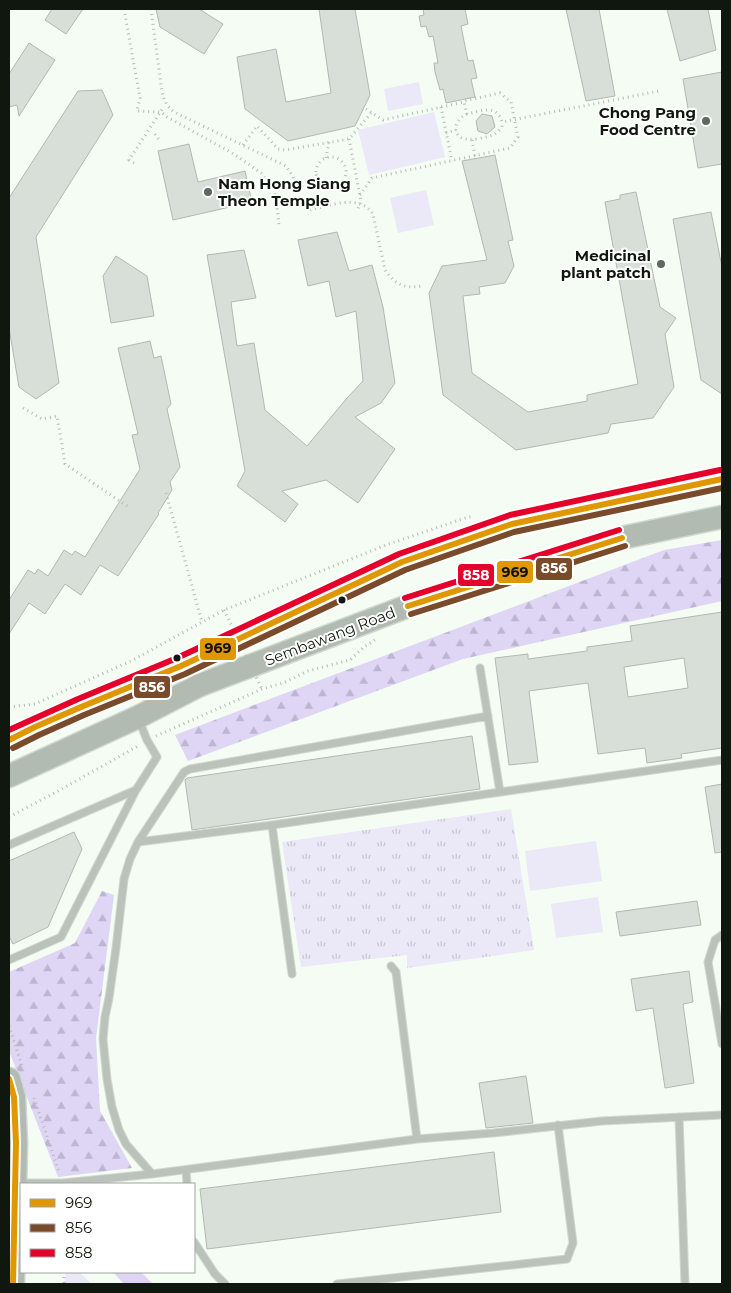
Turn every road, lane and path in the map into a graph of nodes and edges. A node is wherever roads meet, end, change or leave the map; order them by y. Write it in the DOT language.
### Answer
graph roads {
  1 [pos="124,9"];
  2 [pos="151,9"];
  3 [pos="659,91"];
  4 [pos="464,102"];
  5 [pos="441,107"];
  6 [pos="164,108"];
  7 [pos="366,109"];
  8 [pos="161,112"];
  9 [pos="371,112"];
  10 [pos="467,114"];
  11 [pos="514,120"];
  12 [pos="502,122"];
  13 [pos="456,130"];
  14 [pos="446,133"];
  15 [pos="155,134"];
  16 [pos="348,139"];
  17 [pos="472,140"];
  18 [pos="160,141"];
  19 [pos="329,142"];
  20 [pos="243,145"];
  21 [pos="475,156"];
  22 [pos="326,158"];
  23 [pos="452,161"];
  24 [pos="134,163"];
  25 [pos="360,195"];
  26 [pos="360,204"];
  27 [pos="357,211"];
  28 [pos="279,226"];
  29 [pos="421,286"];
  30 [pos="23,408"];
  31 [pos="722,479"];
  32 [pos="166,494"];
  33 [pos="130,508"];
  34 [pos="722,517"];
  35 [pos="202,622"];
  36 [pos="350,660"];
  37 [pos="480,668"];
  38 [pos="262,689"];
  39 [pos="9,708"];
  40 [pos="488,716"];
  41 [pos="138,717"];
  42 [pos="9,721"];
  43 [pos="35,727"];
  44 [pos="9,740"];
  45 [pos="147,740"];
  46 [pos="722,760"];
  47 [pos="9,776"];
  48 [pos="136,790"];
  49 [pos="500,792"];
  50 [pos="9,817"];
  51 [pos="272,825"];
  52 [pos="138,842"];
  53 [pos="9,845"];
  54 [pos="722,935"];
  55 [pos="9,960"];
  56 [pos="391,966"];
  57 [pos="292,974"];
  58 [pos="9,1026"];
  59 [pos="722,1044"];
  60 [pos="17,1075"];
  61 [pos="31,1091"];
  62 [pos="722,1115"];
  63 [pos="679,1117"];
  64 [pos="558,1125"];
  65 [pos="417,1139"];
  66 [pos="186,1170"];
  67 [pos="152,1174"];
  68 [pos="63,1182"];
  69 [pos="16,1183"];
  70 [pos="187,1183"];
  71 [pos="195,1244"];
  72 [pos="13,1284"];
  73 [pos="225,1284"];
  74 [pos="337,1284"];
  75 [pos="685,1284"];
  1 -- 8 [label="path"];
  2 -- 20 [label="path"];
  3 -- 11 [label="path"];
  4 -- 5 [label="path"];
  4 -- 10 [label="path"];
  4 -- 11 [label="path"];
  5 -- 9 [label="path"];
  5 -- 14 [label="path"];
  6 -- 8 [label="path"];
  7 -- 9 [label="path"];
  8 -- 24 [label="path"];
  8 -- 28 [label="path"];
  9 -- 16 [label="path"];
  10 -- 12 [label="path"];
  10 -- 13 [label="path"];
  11 -- 12 [label="path"];
  11 -- 21 [label="path"];
  12 -- 17 [label="path"];
  13 -- 14 [label="path"];
  13 -- 17 [label="path"];
  14 -- 23 [label="path"];
  15 -- 18 [label="path"];
  16 -- 19 [label="path"];
  16 -- 25 [label="path"];
  17 -- 21 [label="path"];
  19 -- 20 [label="path"];
  19 -- 22 [label="path"];
  20 -- 26 [label="path"];
  21 -- 23 [label="path"];
  22 -- 22 [label="path"];
  23 -- 25 [label="path"];
  25 -- 26 [label="path"];
  26 -- 27 [label="path"];
  26 -- 29 [label="path"];
  30 -- 33 [label="path"];
  31 -- 43 [label="main road, Sembawang Road"];
  32 -- 35 [label="path"];
  34 -- 41 [label="main road, Sembawang Road"];
  35 -- 38 [label="path, bridge"];
  35 -- 39 [label="path"];
  36 -- 38 [label="path"];
  37 -- 40 [label="lane"];
  38 -- 45 [label="path"];
  40 -- 49 [label="lane"];
  40 -- 52 [label="lane"];
  41 -- 45 [label="lane"];
  41 -- 47 [label="main road, Sembawang Road"];
  42 -- 43 [label="main road"];
  43 -- 44 [label="main road, Sembawang Road"];
  45 -- 48 [label="lane"];
  45 -- 50 [label="path"];
  46 -- 49 [label="lane"];
  48 -- 53 [label="lane"];
  48 -- 55 [label="lane"];
  49 -- 51 [label="lane"];
  51 -- 52 [label="lane"];
  51 -- 57 [label="lane"];
  52 -- 67 [label="lane"];
  54 -- 59 [label="lane"];
  56 -- 65 [label="lane"];
  58 -- 60 [label="path"];
  60 -- 69 [label="main road"];
  61 -- 68 [label="path"];
  62 -- 63 [label="lane"];
  63 -- 64 [label="lane"];
  63 -- 75 [label="lane"];
  64 -- 65 [label="lane"];
  64 -- 74 [label="lane"];
  65 -- 66 [label="lane"];
  66 -- 67 [label="lane"];
  66 -- 70 [label="lane"];
  67 -- 68 [label="lane"];
  68 -- 69 [label="lane"];
  69 -- 72 [label="main road"];
  71 -- 73 [label="lane"];
}
